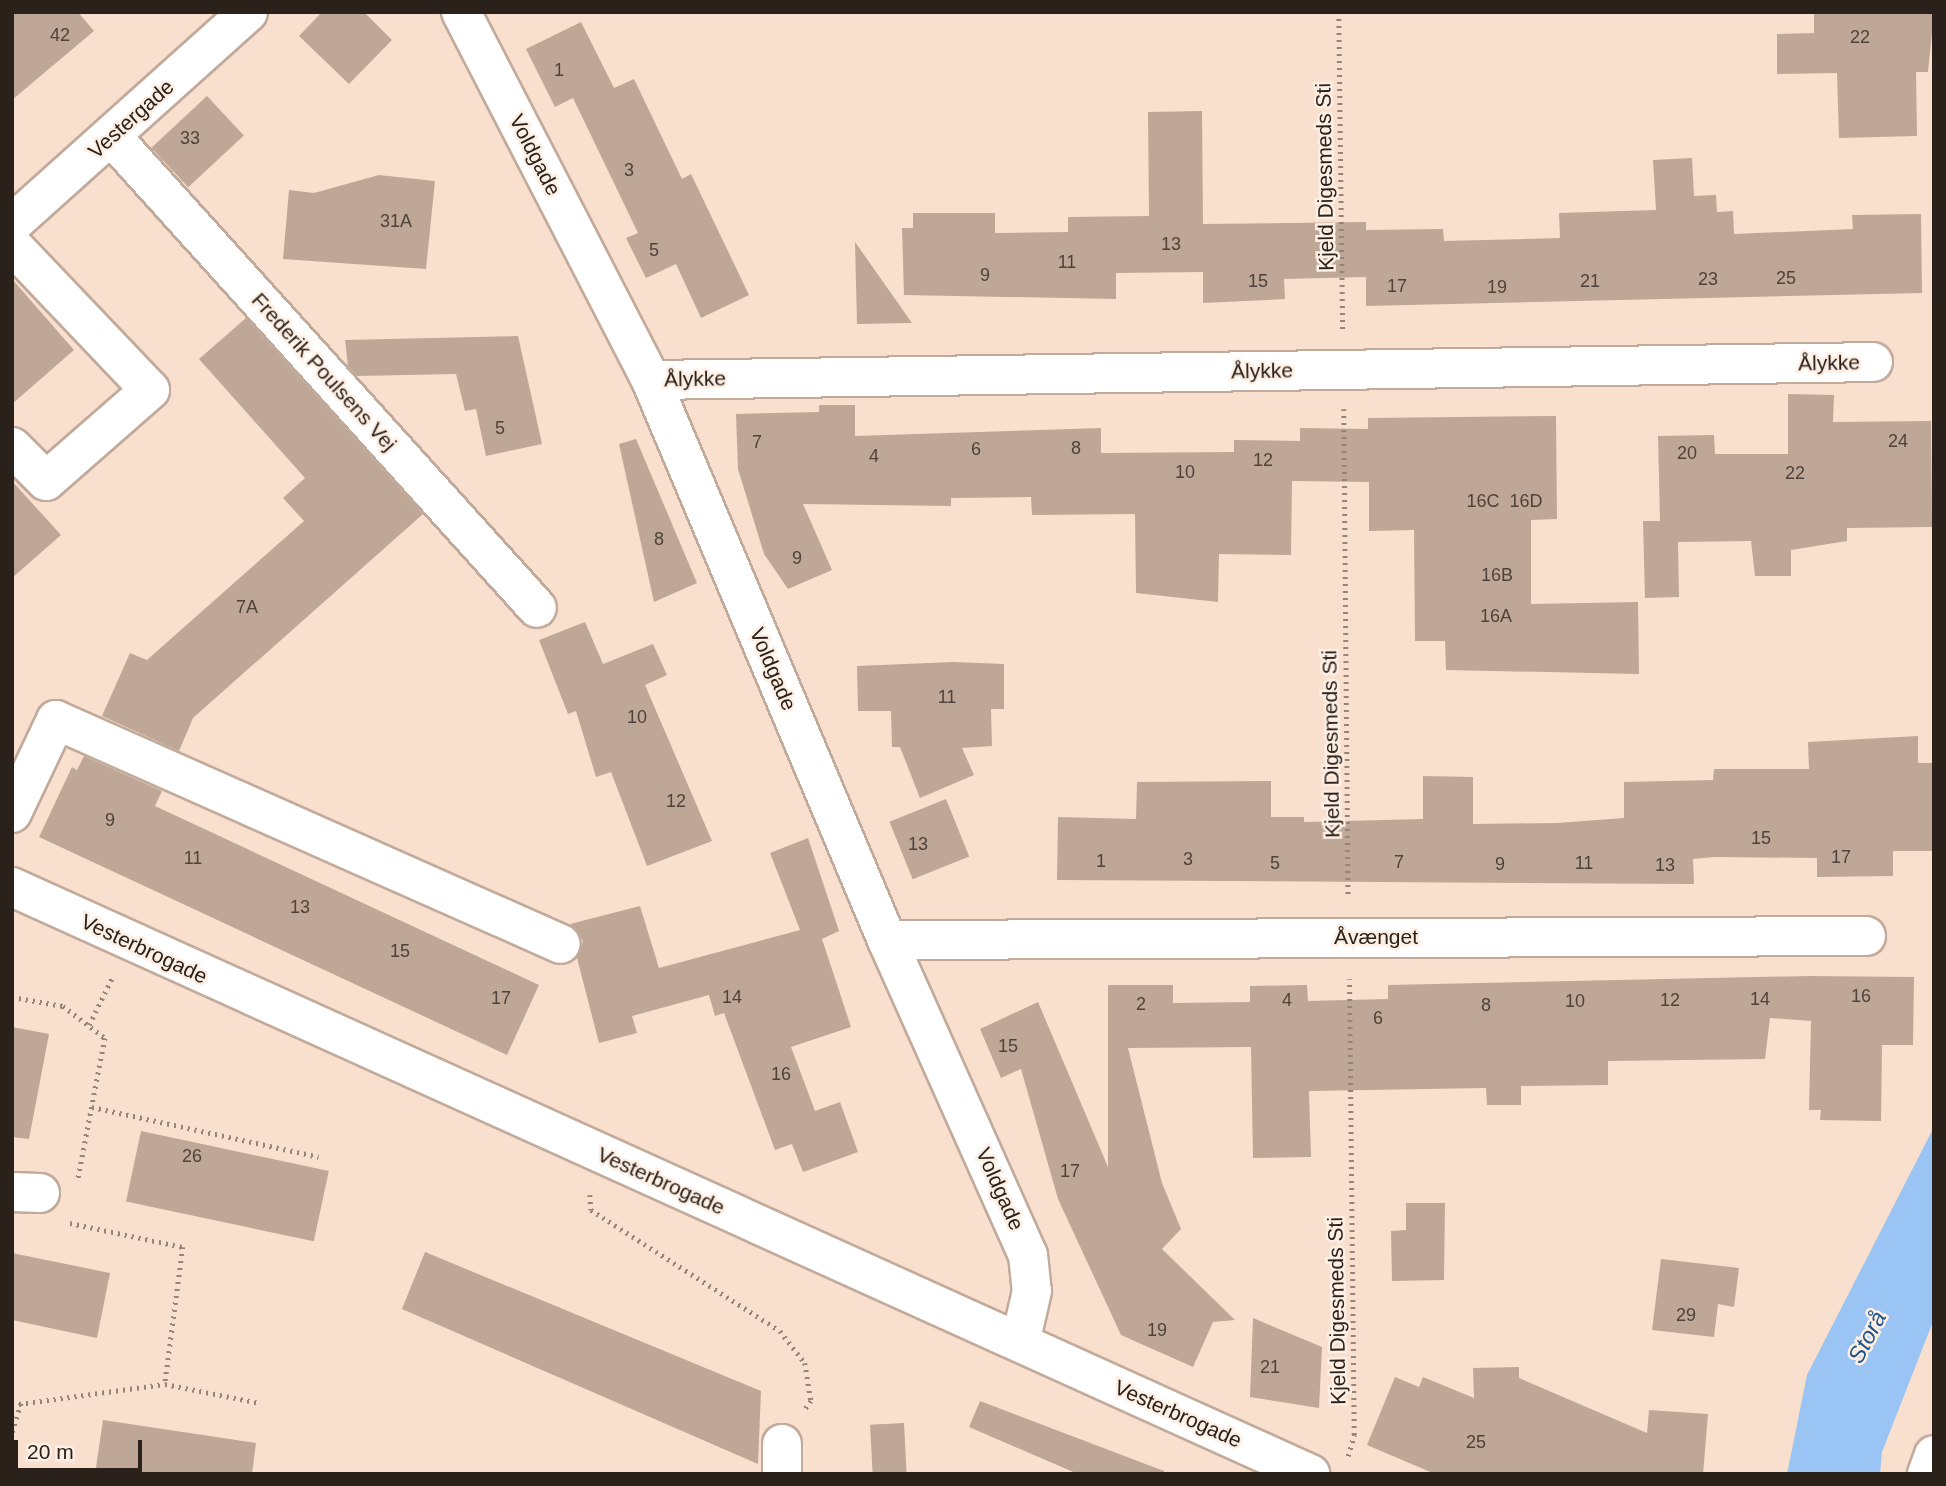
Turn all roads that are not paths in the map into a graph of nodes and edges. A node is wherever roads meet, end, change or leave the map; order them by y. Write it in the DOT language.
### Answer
graph roads {
  1 [pos="248,12"];
  2 [pos="461,12"];
  3 [pos="112,137"];
  4 [pos="12,224"];
  5 [pos="12,245"];
  6 [pos="1873,362"];
  7 [pos="651,380"];
  8 [pos="12,447"];
  9 [pos="537,608"];
  10 [pos="12,813"];
  11 [pos="12,887"];
  12 [pos="1866,936"];
  13 [pos="887,940"];
  14 [pos="561,944"];
  15 [pos="1020,1343"];
  16 [pos="1934,1455"];
  17 [pos="1310,1474"];
  18 [pos="1927,1474"];
  1 -- 3 [label="street, Vestergade"];
  2 -- 7 [label="street, Voldgade"];
  3 -- 4 [label="street, Vestergade"];
  3 -- 9 [label="street, Frederik Poulsens Vej"];
  5 -- 8 [label="street"];
  6 -- 7 [label="street, Ålykke"];
  7 -- 13 [label="street, Voldgade"];
  10 -- 14 [label="street"];
  11 -- 15 [label="street, Vesterbrogade"];
  12 -- 13 [label="street, Åvænget"];
  13 -- 15 [label="street, Voldgade"];
  15 -- 17 [label="street, Vesterbrogade"];
  16 -- 18 [label="street"];
}
